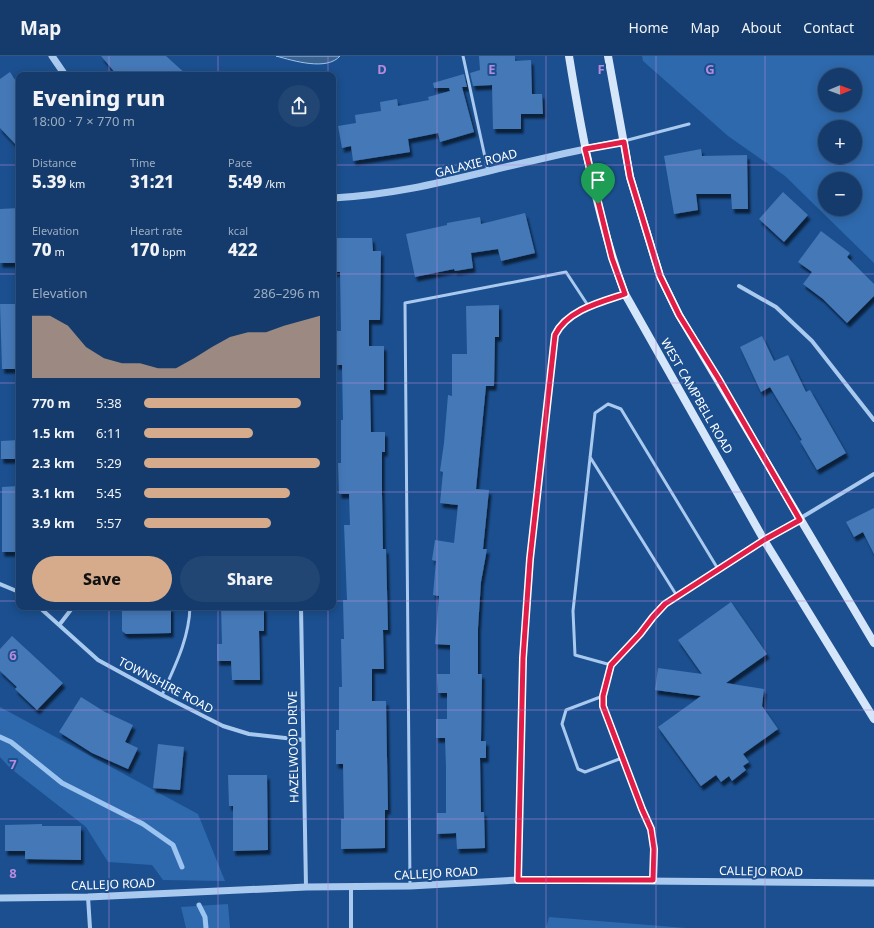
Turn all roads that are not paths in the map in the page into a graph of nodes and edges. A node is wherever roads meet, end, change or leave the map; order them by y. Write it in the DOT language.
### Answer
graph roads {
  1 [pos="52,56"];
  2 [pos="463,56"];
  3 [pos="569,56"];
  4 [pos="608,56"];
  5 [pos="63,72"];
  6 [pos="689,124"];
  7 [pos="624,142"];
  8 [pos="585,149"];
  9 [pos="488,171"];
  10 [pos="336,198"];
  11 [pos="739,286"];
  12 [pos="625,294"];
  13 [pos="589,307"];
  14 [pos="874,420"];
  15 [pos="590,457"];
  16 [pos="874,474"];
  17 [pos="800,520"];
  18 [pos="764,540"];
  19 [pos="718,569"];
  20 [pos="0,584"];
  21 [pos="16,591"];
  22 [pos="677,596"];
  23 [pos="43,610"];
  24 [pos="71,610"];
  25 [pos="190,610"];
  26 [pos="301,610"];
  27 [pos="60,624"];
  28 [pos="874,643"];
  29 [pos="611,665"];
  30 [pos="162,695"];
  31 [pos="603,696"];
  32 [pos="874,719"];
  33 [pos="303,740"];
  34 [pos="622,758"];
  35 [pos="518,880"];
  36 [pos="653,880"];
  37 [pos="874,883"];
  38 [pos="410,886"];
  39 [pos="306,887"];
  40 [pos="351,887"];
  41 [pos="88,896"];
  42 [pos="0,898"];
  43 [pos="90,928"];
  44 [pos="351,928"];
  1 -- 5 [label="street"];
  2 -- 9 [label="lane"];
  3 -- 8 [label="main road, WEST CAMPBELL ROAD"];
  4 -- 7 [label="main road, WEST CAMPBELL ROAD"];
  6 -- 7 [label="lane"];
  7 -- 8 [label="street, GALAXIE ROAD"];
  7 -- 17 [label="main road, WEST CAMPBELL ROAD"];
  8 -- 9 [label="street, GALAXIE ROAD"];
  8 -- 12 [label="main road, WEST CAMPBELL ROAD"];
  9 -- 10 [label="street, GALAXIE ROAD"];
  11 -- 14 [label="street"];
  12 -- 13 [label="street"];
  12 -- 18 [label="main road, WEST CAMPBELL ROAD"];
  13 -- 35 [label="street"];
  13 -- 38 [label="lane"];
  15 -- 19 [label="lane"];
  15 -- 22 [label="lane"];
  15 -- 29 [label="lane"];
  16 -- 17 [label="street"];
  17 -- 18 [label="street"];
  17 -- 28 [label="main road, WEST CAMPBELL ROAD"];
  18 -- 19 [label="lane"];
  18 -- 32 [label="main road, WEST CAMPBELL ROAD"];
  19 -- 22 [label="lane"];
  20 -- 21 [label="street"];
  22 -- 29 [label="lane"];
  23 -- 27 [label="street, TOWNSHIRE ROAD"];
  24 -- 27 [label="street"];
  25 -- 30 [label="lane"];
  26 -- 33 [label="street, HAZELWOOD DRIVE"];
  27 -- 30 [label="street, TOWNSHIRE ROAD"];
  29 -- 31 [label="lane"];
  30 -- 33 [label="street, TOWNSHIRE ROAD"];
  31 -- 34 [label="lane"];
  31 -- 34 [label="lane"];
  33 -- 39 [label="street, HAZELWOOD DRIVE"];
  34 -- 36 [label="lane"];
  35 -- 36 [label="street, CALLEJO ROAD"];
  35 -- 38 [label="street, CALLEJO ROAD"];
  36 -- 37 [label="street, CALLEJO ROAD"];
  38 -- 40 [label="street, CALLEJO ROAD"];
  39 -- 40 [label="street, CALLEJO ROAD"];
  39 -- 41 [label="street, CALLEJO ROAD"];
  40 -- 44 [label="street"];
  41 -- 42 [label="street, CALLEJO ROAD"];
  41 -- 43 [label="street"];
}
